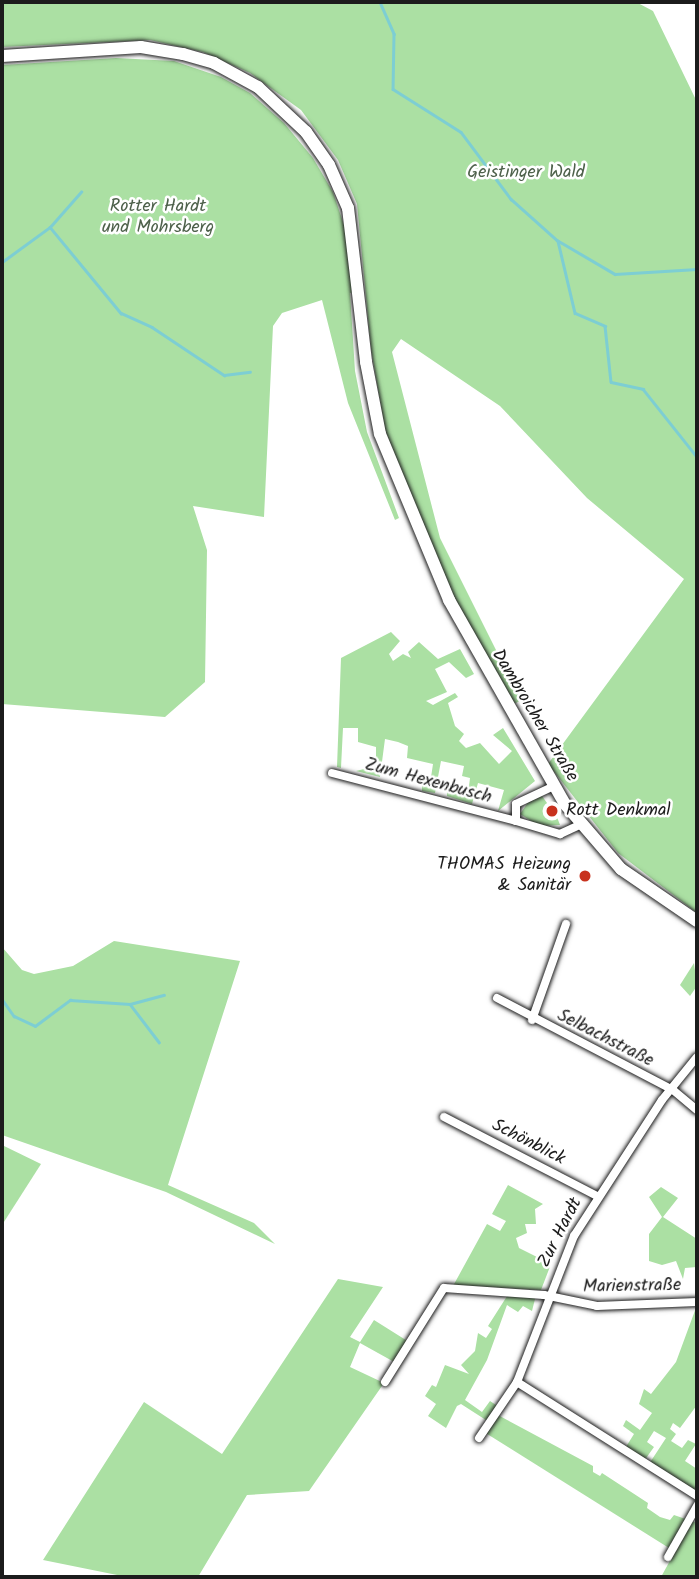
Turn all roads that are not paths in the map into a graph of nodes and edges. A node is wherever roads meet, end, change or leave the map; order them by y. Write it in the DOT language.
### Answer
graph roads {
  1 [pos="2,56"];
  2 [pos="332,773"];
  3 [pos="554,786"];
  4 [pos="516,821"];
  5 [pos="581,824"];
  6 [pos="697,921"];
  7 [pos="566,924"];
  8 [pos="497,998"];
  9 [pos="532,1020"];
  10 [pos="697,1057"];
  11 [pos="673,1090"];
  12 [pos="697,1110"];
  13 [pos="444,1118"];
  14 [pos="597,1196"];
  15 [pos="550,1297"];
  16 [pos="697,1302"];
  17 [pos="385,1382"];
  18 [pos="517,1382"];
  19 [pos="479,1438"];
  20 [pos="697,1496"];
  21 [pos="697,1506"];
  22 [pos="668,1557"];
  1 -- 3 [label="street, Dambroicher Straße"];
  2 -- 4 [label="street, Zum Hexenbusch"];
  3 -- 4 [label="street, Zum Hexenbusch"];
  3 -- 5 [label="street, Dambroicher Straße"];
  4 -- 5 [label="street, Zum Hexenbusch"];
  5 -- 6 [label="street, Dambroicher Straße"];
  7 -- 9 [label="street"];
  8 -- 9 [label="street, Selbachstraße"];
  9 -- 11 [label="street, Selbachstraße"];
  10 -- 11 [label="street, Zur Hardt"];
  11 -- 12 [label="street, Selbachstraße"];
  11 -- 14 [label="street, Zur Hardt"];
  13 -- 14 [label="street, Schönblick"];
  14 -- 15 [label="street, Zur Hardt"];
  15 -- 16 [label="street, Marienstraße"];
  15 -- 17 [label="street, Marienstraße"];
  15 -- 18 [label="street, Zur Hardt"];
  18 -- 19 [label="street, Zur Hardt"];
  18 -- 20 [label="street"];
  21 -- 22 [label="street"];
}
